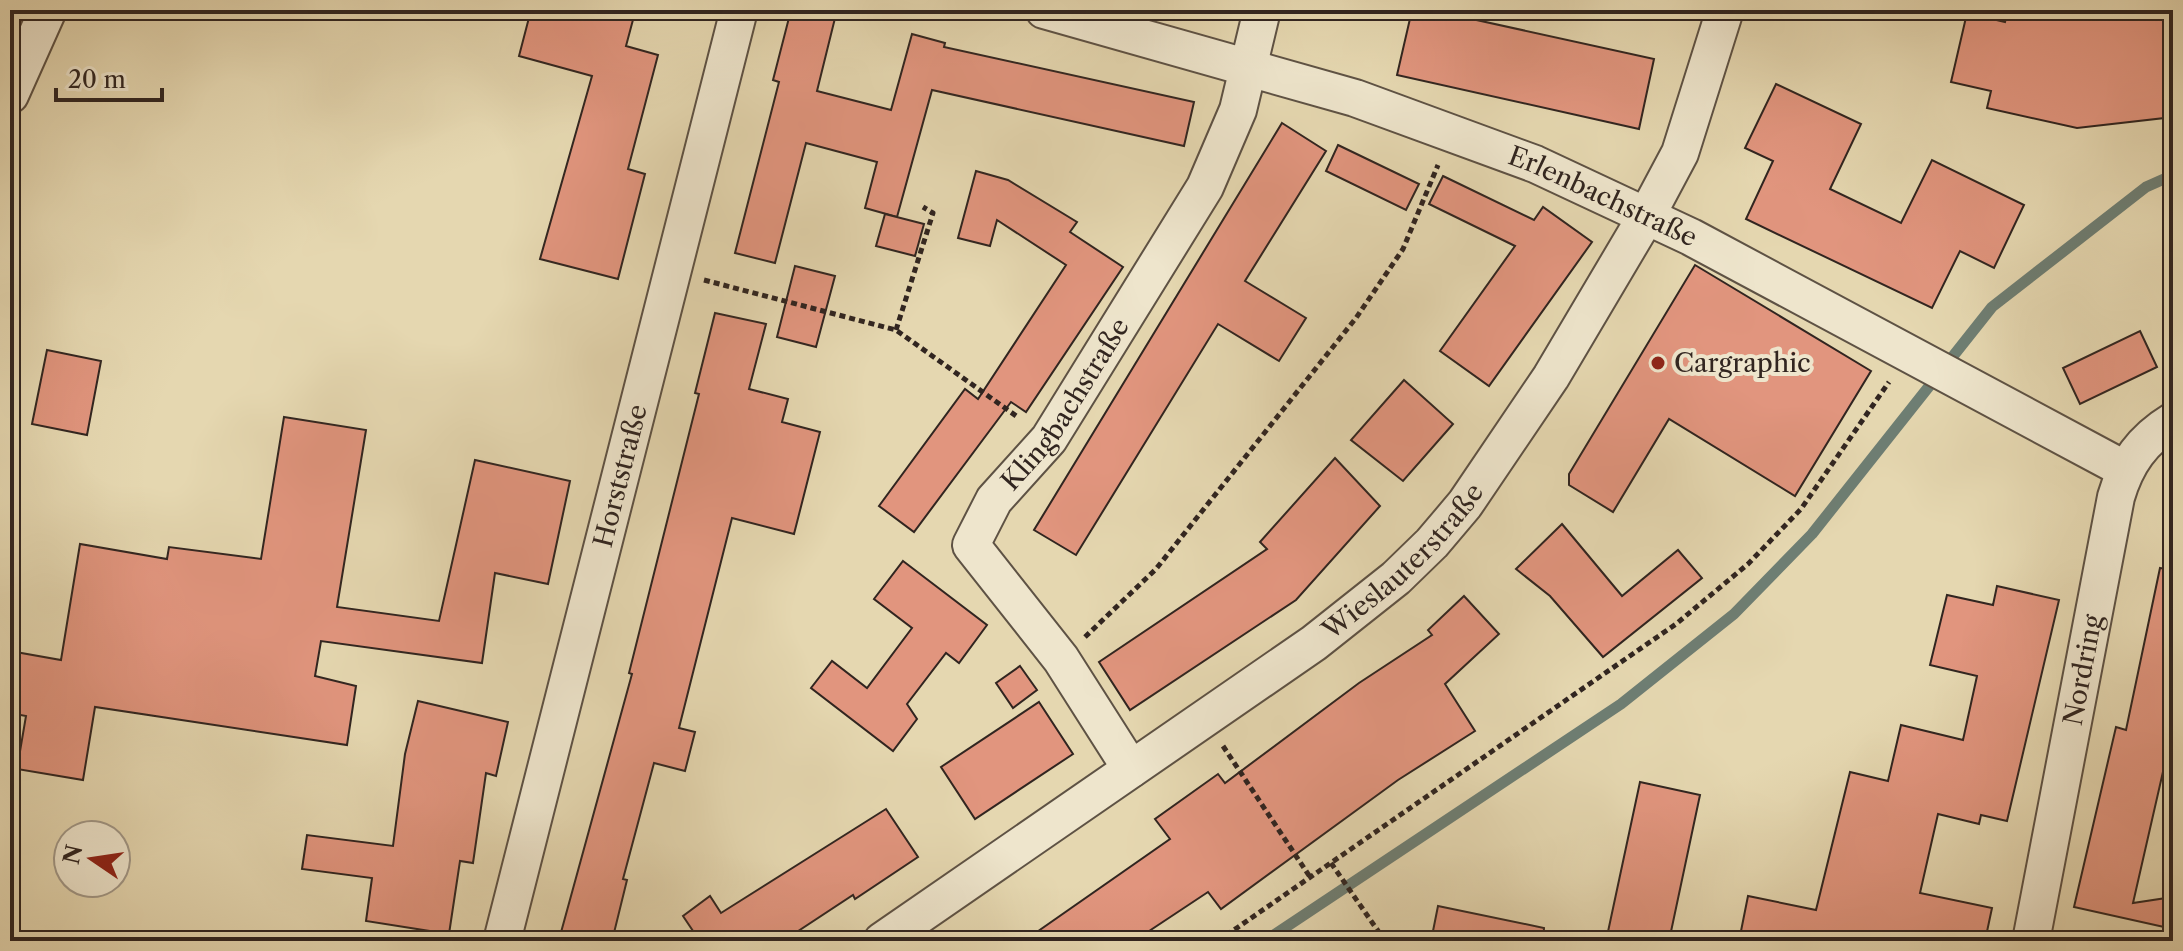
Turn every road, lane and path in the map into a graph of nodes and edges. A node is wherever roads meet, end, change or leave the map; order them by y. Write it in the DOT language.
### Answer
graph roads {
  1 [pos="739,10"];
  2 [pos="1044,10"];
  3 [pos="1262,10"];
  4 [pos="1725,10"];
  5 [pos="45,11"];
  6 [pos="1250,68"];
  7 [pos="10,95"];
  8 [pos="1450,130"];
  9 [pos="923,207"];
  10 [pos="1647,215"];
  11 [pos="672,272"];
  12 [pos="896,330"];
  13 [pos="1916,355"];
  14 [pos="2173,421"];
  15 [pos="1049,439"];
  16 [pos="2124,469"];
  17 [pos="1061,659"];
  18 [pos="1205,719"];
  19 [pos="1131,769"];
  20 [pos="1331,863"];
  21 [pos="1310,877"];
  22 [pos="502,941"];
  23 [pos="882,941"];
  24 [pos="1218,941"];
  25 [pos="1385,941"];
  26 [pos="2031,941"];
  1 -- 11 [label="street, Horststraße"];
  2 -- 6 [label="street, Erlenbachstraße"];
  3 -- 6 [label="street, Klingbachstraße"];
  4 -- 10 [label="street, Wieslauterstraße"];
  5 -- 7 [label="street"];
  6 -- 8 [label="street, Erlenbachstraße"];
  6 -- 15 [label="street, Klingbachstraße"];
  8 -- 10 [label="street, Erlenbachstraße"];
  8 -- 17 [label="path"];
  9 -- 12 [label="path"];
  10 -- 13 [label="street, Erlenbachstraße"];
  10 -- 18 [label="street, Wieslauterstraße"];
  11 -- 12 [label="path"];
  11 -- 22 [label="street, Horststraße"];
  12 -- 15 [label="path"];
  13 -- 16 [label="street, Erlenbachstraße"];
  13 -- 20 [label="path"];
  14 -- 16 [label="street, Nordring"];
  15 -- 17 [label="street, Klingbachstraße"];
  16 -- 26 [label="street, Nordring"];
  17 -- 19 [label="street, Klingbachstraße"];
  18 -- 19 [label="street, Wieslauterstraße"];
  18 -- 21 [label="path"];
  19 -- 23 [label="street, Wieslauterstraße"];
  20 -- 21 [label="path"];
  20 -- 25 [label="path"];
  21 -- 24 [label="path"];
}
